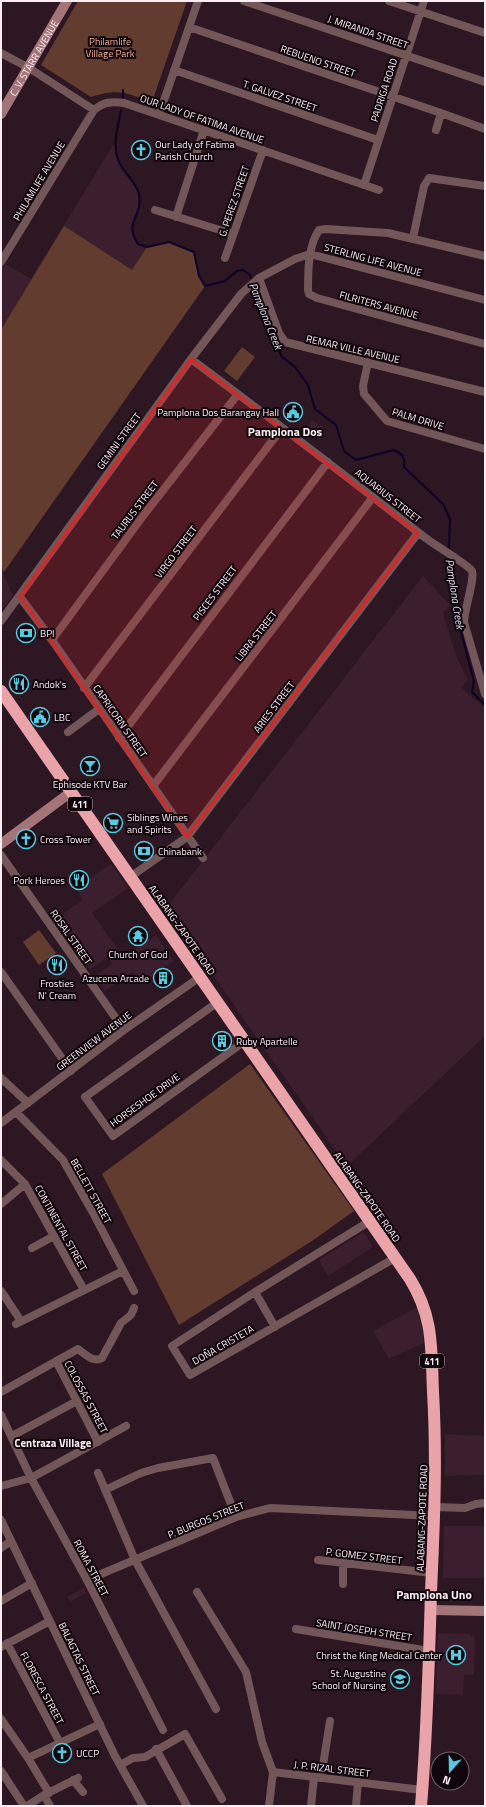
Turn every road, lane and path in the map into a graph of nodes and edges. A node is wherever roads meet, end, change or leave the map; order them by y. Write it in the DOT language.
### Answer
graph roads {
  1 [pos="67,1"];
  2 [pos="198,1"];
  3 [pos="244,1"];
  4 [pos="389,1"];
  5 [pos="424,1"];
  6 [pos="421,12"];
  7 [pos="189,28"];
  8 [pos="485,33"];
  9 [pos="1,54"];
  10 [pos="406,56"];
  11 [pos="29,68"];
  12 [pos="174,70"];
  13 [pos="485,82"];
  14 [pos="393,97"];
  15 [pos="94,110"];
  16 [pos="442,113"];
  17 [pos="1,114"];
  18 [pos="159,115"];
  19 [pos="485,129"];
  20 [pos="204,130"];
  21 [pos="436,130"];
  22 [pos="378,140"];
  23 [pos="263,150"];
  24 [pos="364,185"];
  25 [pos="485,186"];
  26 [pos="379,190"];
  27 [pos="155,210"];
  28 [pos="176,217"];
  29 [pos="233,234"];
  30 [pos="413,238"];
  31 [pos="310,254"];
  32 [pos="485,256"];
  33 [pos="225,258"];
  34 [pos="1,262"];
  35 [pos="255,282"];
  36 [pos="485,300"];
  37 [pos="485,344"];
  38 [pos="191,359"];
  39 [pos="368,362"];
  40 [pos="485,392"];
  41 [pos="238,394"];
  42 [pos="282,428"];
  43 [pos="485,449"];
  44 [pos="328,462"];
  45 [pos="373,497"];
  46 [pos="418,533"];
  47 [pos="20,597"];
  48 [pos="1,621"];
  49 [pos="52,640"];
  50 [pos="84,688"];
  51 [pos="1,691"];
  52 [pos="485,694"];
  53 [pos="99,709"];
  54 [pos="68,732"];
  55 [pos="119,738"];
  56 [pos="153,786"];
  57 [pos="71,792"];
  58 [pos="187,837"];
  59 [pos="1,844"];
  60 [pos="1,855"];
  61 [pos="203,858"];
  62 [pos="130,877"];
  63 [pos="1,972"];
  64 [pos="200,977"];
  65 [pos="218,1002"];
  66 [pos="124,1030"];
  67 [pos="245,1041"];
  68 [pos="71,1071"];
  69 [pos="1,1078"];
  70 [pos="28,1103"];
  71 [pos="16,1112"];
  72 [pos="1,1123"];
  73 [pos="1,1160"];
  74 [pos="25,1184"];
  75 [pos="1,1204"];
  76 [pos="370,1221"];
  77 [pos="54,1236"];
  78 [pos="32,1248"];
  79 [pos="395,1258"];
  80 [pos="123,1271"];
  81 [pos="84,1290"];
  82 [pos="134,1290"];
  83 [pos="1,1291"];
  84 [pos="255,1292"];
  85 [pos="134,1308"];
  86 [pos="275,1327"];
  87 [pos="56,1361"];
  88 [pos="1,1392"];
  89 [pos="77,1401"];
  90 [pos="1,1415"];
  91 [pos="126,1426"];
  92 [pos="12,1436"];
  93 [pos="98,1442"];
  94 [pos="98,1474"];
  95 [pos="31,1478"];
  96 [pos="1,1486"];
  97 [pos="105,1490"];
  98 [pos="485,1503"];
  99 [pos="434,1512"];
  100 [pos="236,1517"];
  101 [pos="1,1520"];
  102 [pos="11,1541"];
  103 [pos="1,1548"];
  104 [pos="135,1560"];
  105 [pos="318,1560"];
  106 [pos="343,1564"];
  107 [pos="432,1573"];
  108 [pos="87,1580"];
  109 [pos="32,1583"];
  110 [pos="343,1584"];
  111 [pos="197,1592"];
  112 [pos="1,1601"];
  113 [pos="431,1610"];
  114 [pos="485,1611"];
  115 [pos="50,1621"];
  116 [pos="296,1629"];
  117 [pos="4,1645"];
  118 [pos="429,1651"];
  119 [pos="216,1709"];
  120 [pos="1,1719"];
  121 [pos="330,1721"];
  122 [pos="100,1724"];
  123 [pos="163,1730"];
  124 [pos="60,1743"];
  125 [pos="156,1750"];
  126 [pos="28,1758"];
  127 [pos="120,1765"];
  128 [pos="1,1770"];
  129 [pos="273,1772"];
  130 [pos="318,1777"];
  131 [pos="358,1782"];
  132 [pos="422,1790"];
  133 [pos="83,1792"];
  134 [pos="47,1794"];
  135 [pos="222,1799"];
  136 [pos="24,1806"];
  137 [pos="27,1806"];
  138 [pos="50,1806"];
  139 [pos="143,1806"];
  140 [pos="187,1806"];
  141 [pos="269,1806"];
  142 [pos="311,1806"];
  143 [pos="356,1806"];
  144 [pos="421,1806"];
  1 -- 11 [label="street, C. V. STARR AVENUE"];
  2 -- 7 [label="street"];
  3 -- 10 [label="street, J. MIRANDA STREET"];
  4 -- 6 [label="street"];
  5 -- 6 [label="street, PADRIGA ROAD"];
  6 -- 8 [label="street"];
  6 -- 10 [label="street, PADRIGA ROAD"];
  7 -- 12 [label="street"];
  7 -- 14 [label="street, REBUENO STREET"];
  9 -- 11 [label="street"];
  10 -- 13 [label="street, J. MIRANDA STREET"];
  10 -- 14 [label="street, PADRIGA ROAD"];
  11 -- 15 [label="street"];
  11 -- 17 [label="street, C. V. STARR AVENUE"];
  12 -- 18 [label="street"];
  12 -- 22 [label="street, T. GALVEZ STREET"];
  14 -- 16 [label="street, REBUENO STREET"];
  14 -- 22 [label="street, PADRIGA ROAD"];
  15 -- 18 [label="street, OUR LADY OF FATIMA AVENUE"];
  15 -- 34 [label="street, PHILAMLIFE AVENUE"];
  16 -- 19 [label="street, REBUENO STREET"];
  16 -- 21 [label="street"];
  18 -- 20 [label="street, OUR LADY OF FATIMA AVENUE"];
  20 -- 23 [label="street, OUR LADY OF FATIMA AVENUE"];
  20 -- 28 [label="street"];
  22 -- 24 [label="street, PADRIGA ROAD"];
  23 -- 24 [label="street, OUR LADY OF FATIMA AVENUE"];
  23 -- 29 [label="street, G. PEREZ STREET"];
  24 -- 26 [label="street, OUR LADY OF FATIMA AVENUE"];
  25 -- 30 [label="street"];
  27 -- 28 [label="street"];
  28 -- 29 [label="street"];
  29 -- 33 [label="street, G. PEREZ STREET"];
  30 -- 31 [label="street, FILRITERS AVENUE"];
  30 -- 32 [label="street"];
  31 -- 35 [label="street, STERLING LIFE AVENUE"];
  31 -- 36 [label="street, STERLING LIFE AVENUE"];
  31 -- 37 [label="street, FILRITERS AVENUE"];
  35 -- 38 [label="street, GEMINI STREET"];
  35 -- 39 [label="street, REMAR VILLE AVENUE"];
  38 -- 41 [label="street, AQUARIUS STREET"];
  38 -- 47 [label="street, GEMINI STREET"];
  39 -- 40 [label="street, REMAR VILLE AVENUE"];
  39 -- 43 [label="street, PALM DRIVE"];
  41 -- 42 [label="street, AQUARIUS STREET"];
  41 -- 49 [label="street, TAURUS STREET"];
  42 -- 44 [label="street, AQUARIUS STREET"];
  42 -- 50 [label="street, VIRGO STREET"];
  44 -- 45 [label="street, AQUARIUS STREET"];
  44 -- 55 [label="street, PISCES STREET"];
  45 -- 46 [label="street, AQUARIUS STREET"];
  45 -- 56 [label="street, LIBRA STREET"];
  46 -- 52 [label="street, AQUARIUS STREET"];
  46 -- 58 [label="street, ARIES STREET"];
  47 -- 48 [label="street, GEMINI STREET"];
  47 -- 49 [label="street, CAPRICORN STREET"];
  49 -- 50 [label="street, CAPRICORN STREET"];
  50 -- 53 [label="street, CAPRICORN STREET"];
  51 -- 57 [label="highway, ALABANG-ZAPOTE ROAD / 411"];
  53 -- 54 [label="street"];
  53 -- 55 [label="street, CAPRICORN STREET"];
  55 -- 56 [label="street, CAPRICORN STREET"];
  56 -- 58 [label="street, CAPRICORN STREET"];
  57 -- 59 [label="street"];
  57 -- 62 [label="highway, ALABANG-ZAPOTE ROAD / 411"];
  58 -- 61 [label="street, CAPRICORN STREET"];
  58 -- 62 [label="street, ARIES STREET"];
  60 -- 66 [label="street, ROSAL STREET"];
  62 -- 64 [label="highway, ALABANG-ZAPOTE ROAD / 411"];
  63 -- 68 [label="street"];
  64 -- 65 [label="highway, ALABANG-ZAPOTE ROAD / 411"];
  64 -- 66 [label="street, GREENVIEW AVENUE"];
  65 -- 67 [label="highway, ALABANG-ZAPOTE ROAD / 411"];
  65 -- 67 [label="street, HORSESHOE DRIVE"];
  66 -- 68 [label="street, GREENVIEW AVENUE"];
  67 -- 76 [label="highway, ALABANG-ZAPOTE ROAD / 411"];
  68 -- 70 [label="street, GREENVIEW AVENUE"];
  69 -- 70 [label="street"];
  70 -- 71 [label="street, GREENVIEW AVENUE"];
  71 -- 72 [label="street, GREENVIEW AVENUE"];
  71 -- 80 [label="street, BELLETT STREET"];
  73 -- 74 [label="street, CONTINENTAL STREET"];
  74 -- 75 [label="street"];
  74 -- 77 [label="street, CONTINENTAL STREET"];
  76 -- 79 [label="highway, ALABANG-ZAPOTE ROAD / 411"];
  76 -- 84 [label="street, DOÑA CRISTETA"];
  77 -- 78 [label="street"];
  77 -- 81 [label="street, CONTINENTAL STREET"];
  79 -- 86 [label="street, DOÑA CRISTETA"];
  79 -- 99 [label="highway, ALABANG-ZAPOTE ROAD / 411"];
  80 -- 81 [label="street"];
  80 -- 82 [label="street, BELLETT STREET"];
  81 -- 83 [label="street"];
  84 -- 86 [label="street"];
  84 -- 86 [label="street, DOÑA CRISTETA"];
  85 -- 87 [label="street"];
  87 -- 88 [label="street"];
  87 -- 89 [label="street, COLOSSAS STREET"];
  89 -- 92 [label="street"];
  89 -- 93 [label="street, COLOSSAS STREET"];
  90 -- 92 [label="street, ROMA STREET"];
  91 -- 93 [label="street"];
  92 -- 95 [label="street, ROMA STREET"];
  93 -- 95 [label="street"];
  94 -- 97 [label="street"];
  95 -- 96 [label="street"];
  95 -- 108 [label="street, ROMA STREET"];
  97 -- 100 [label="street"];
  97 -- 104 [label="street"];
  98 -- 99 [label="street, P. BURGOS STREET"];
  99 -- 100 [label="street, P. BURGOS STREET"];
  99 -- 107 [label="highway, ALABANG-ZAPOTE ROAD / 411"];
  100 -- 104 [label="street, P. BURGOS STREET"];
  101 -- 102 [label="street, BALAGTAS STREET"];
  102 -- 103 [label="street"];
  102 -- 109 [label="street, BALAGTAS STREET"];
  104 -- 108 [label="street, P. BURGOS STREET"];
  104 -- 119 [label="street"];
  105 -- 106 [label="street, P. GOMEZ STREET"];
  106 -- 107 [label="street, P. GOMEZ STREET"];
  106 -- 110 [label="street"];
  107 -- 113 [label="highway, ALABANG-ZAPOTE ROAD / 411"];
  108 -- 123 [label="street, ROMA STREET"];
  109 -- 112 [label="street"];
  109 -- 115 [label="street, BALAGTAS STREET"];
  111 -- 129 [label="street"];
  113 -- 114 [label="street"];
  113 -- 118 [label="highway, ALABANG-ZAPOTE ROAD / 411"];
  115 -- 117 [label="street"];
  115 -- 122 [label="street, BALAGTAS STREET"];
  116 -- 118 [label="street, SAINT JOSEPH STREET"];
  117 -- 124 [label="street, FLORESCA STREET"];
  118 -- 132 [label="highway, ALABANG-ZAPOTE ROAD / 411"];
  120 -- 126 [label="street"];
  121 -- 130 [label="street"];
  122 -- 124 [label="street"];
  122 -- 127 [label="street, BALAGTAS STREET"];
  124 -- 126 [label="street"];
  125 -- 127 [label="street"];
  125 -- 135 [label="street"];
  125 -- 140 [label="street"];
  126 -- 134 [label="street"];
  127 -- 139 [label="street, BALAGTAS STREET"];
  128 -- 136 [label="street"];
  129 -- 130 [label="street, J. P. RIZAL STREET"];
  129 -- 141 [label="street"];
  130 -- 131 [label="street, J. P. RIZAL STREET"];
  130 -- 142 [label="street"];
  131 -- 132 [label="street, J. P. RIZAL STREET"];
  131 -- 143 [label="street"];
  132 -- 144 [label="highway, ALABANG-ZAPOTE ROAD / 411"];
  133 -- 134 [label="street"];
  134 -- 137 [label="street"];
  134 -- 138 [label="street"];
}
